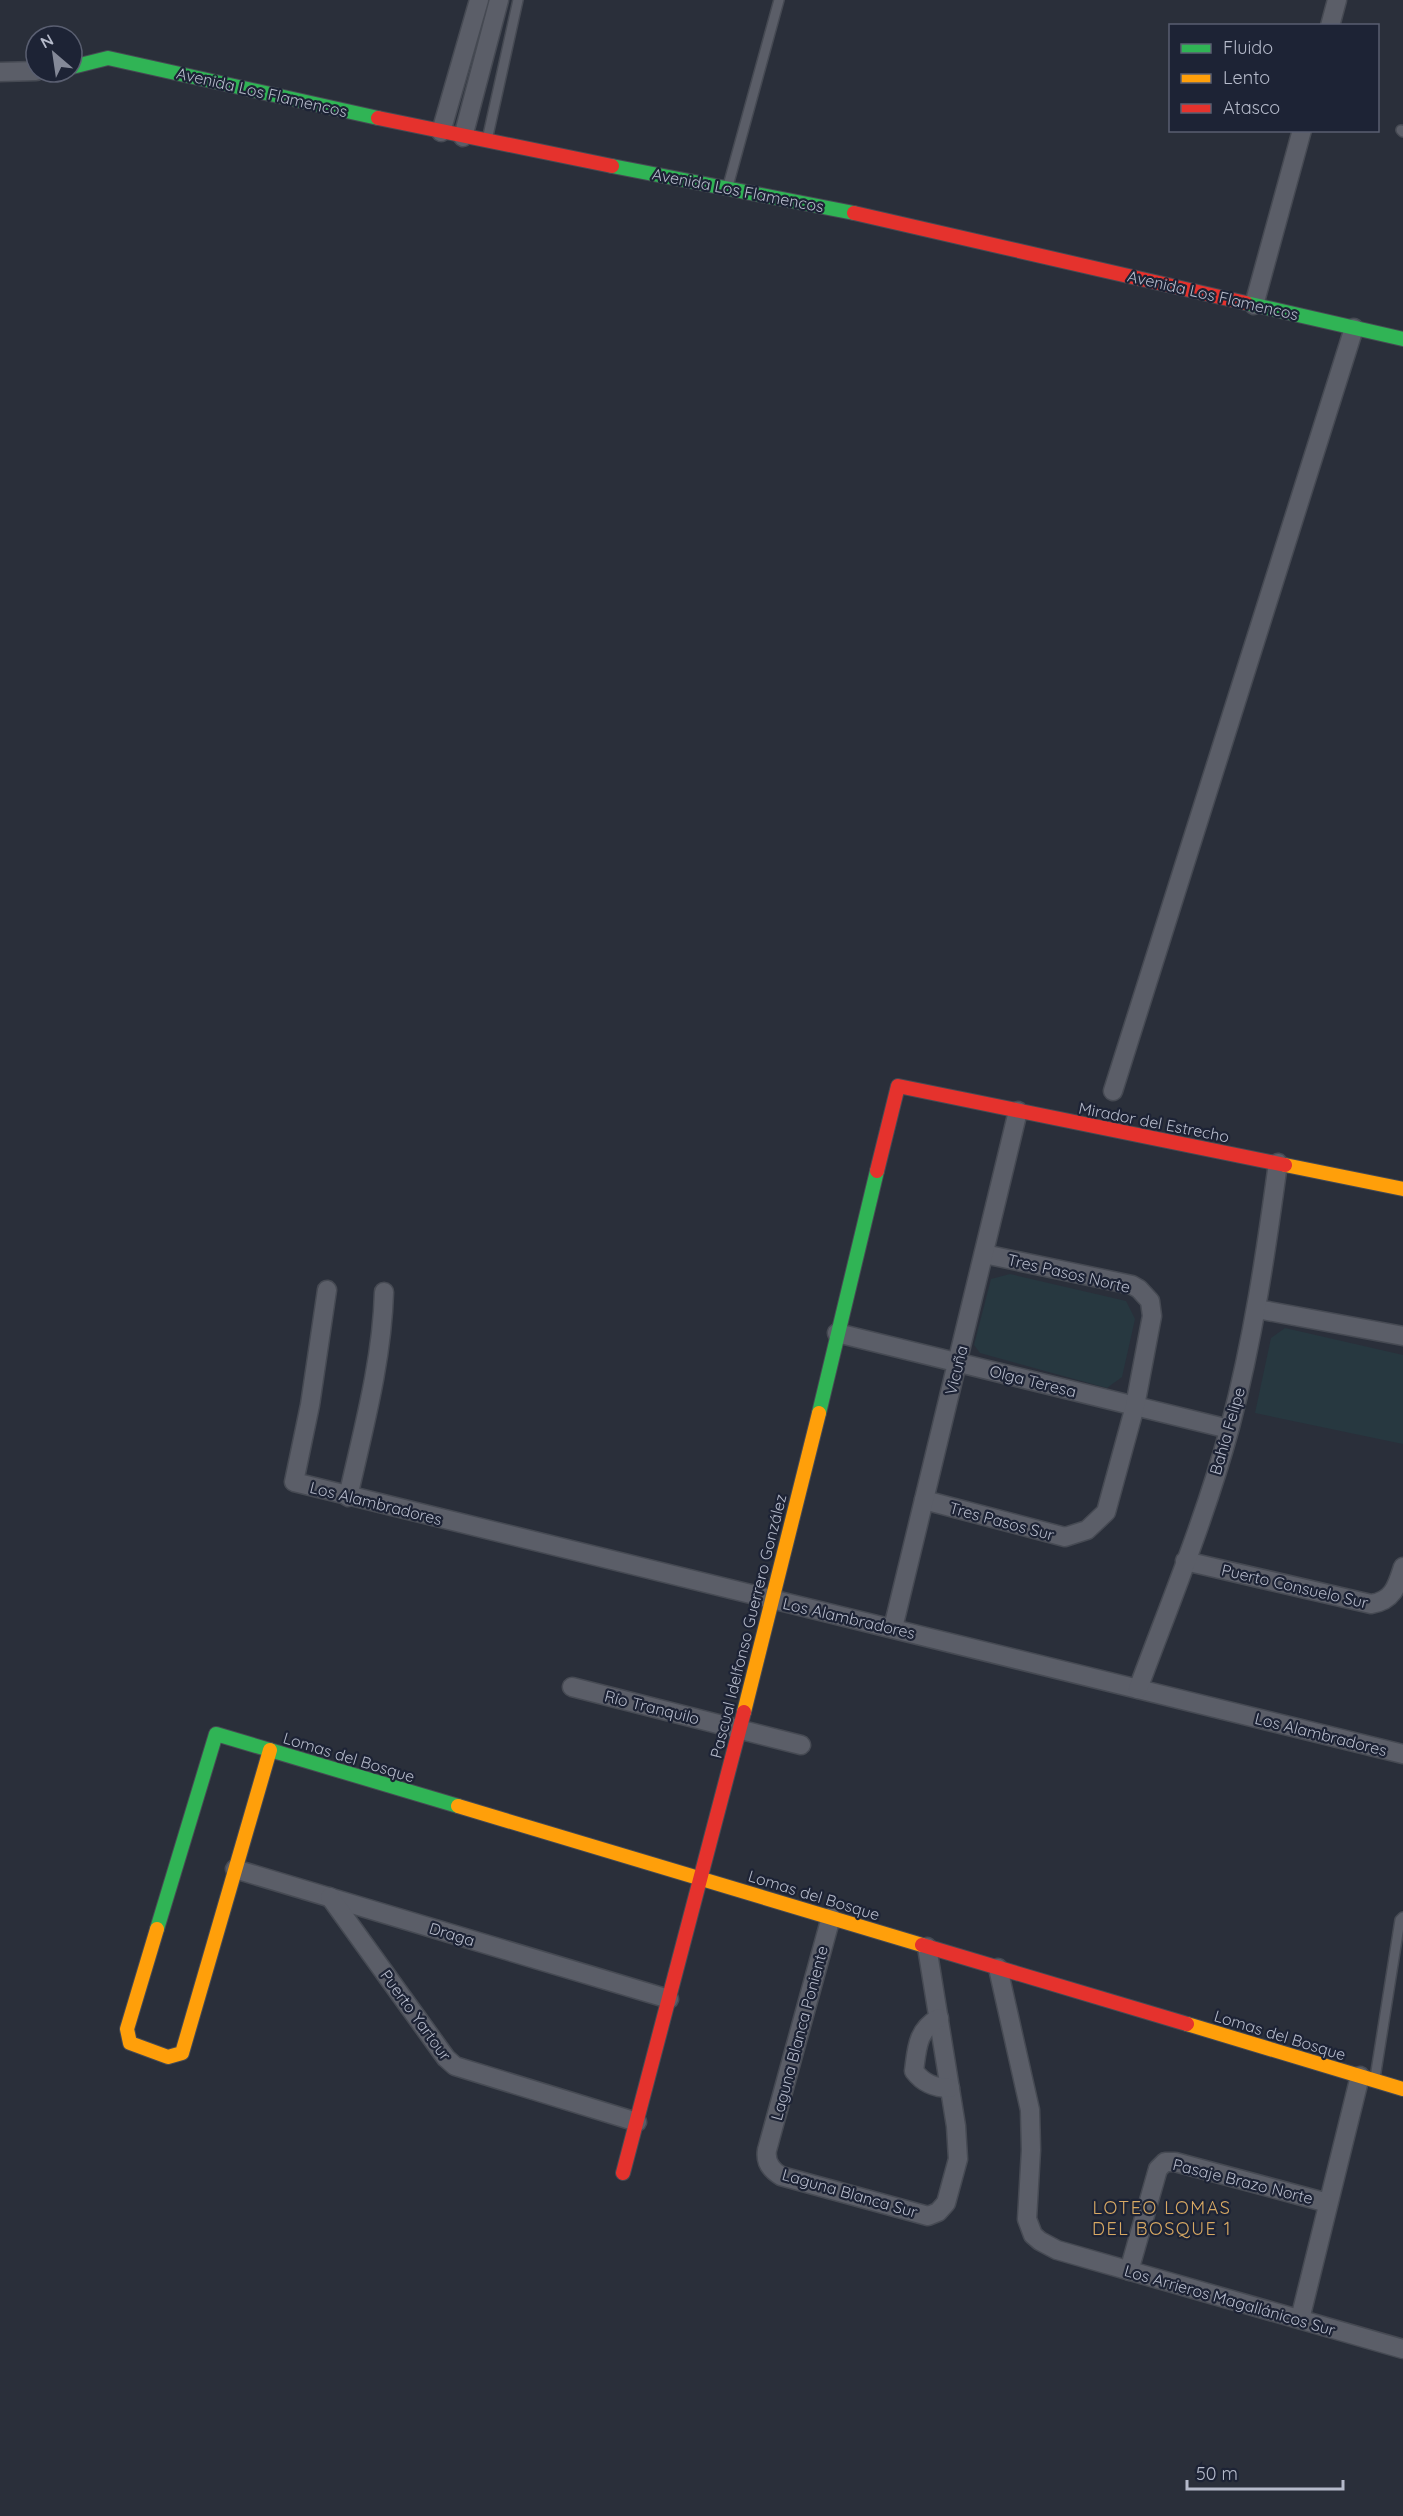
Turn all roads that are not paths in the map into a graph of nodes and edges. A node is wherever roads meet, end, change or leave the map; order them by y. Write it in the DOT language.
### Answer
graph roads {
  1 [pos="499,0"];
  2 [pos="518,0"];
  3 [pos="778,0"];
  4 [pos="1337,0"];
  5 [pos="475,3"];
  6 [pos="1331,24"];
  7 [pos="84,63"];
  8 [pos="24,71"];
  9 [pos="0,72"];
  10 [pos="441,132"];
  11 [pos="1301,132"];
  12 [pos="463,137"];
  13 [pos="487,142"];
  14 [pos="728,187"];
  15 [pos="1254,305"];
  16 [pos="1354,328"];
  17 [pos="1403,339"];
  18 [pos="898,1086"];
  19 [pos="1113,1091"];
  20 [pos="1018,1111"];
  21 [pos="1278,1163"];
  22 [pos="1403,1189"];
  23 [pos="984,1254"];
  24 [pos="327,1290"];
  25 [pos="384,1293"];
  26 [pos="1257,1309"];
  27 [pos="837,1333"];
  28 [pos="1403,1336"];
  29 [pos="957,1363"];
  30 [pos="1134,1406"];
  31 [pos="1229,1429"];
  32 [pos="348,1497"];
  33 [pos="924,1500"];
  34 [pos="1185,1561"];
  35 [pos="1403,1568"];
  36 [pos="773,1600"];
  37 [pos="893,1628"];
  38 [pos="572,1687"];
  39 [pos="1138,1689"];
  40 [pos="739,1729"];
  41 [pos="801,1745"];
  42 [pos="270,1750"];
  43 [pos="1403,1754"];
  44 [pos="235,1869"];
  45 [pos="701,1879"];
  46 [pos="330,1897"];
  47 [pos="831,1917"];
  48 [pos="1403,1917"];
  49 [pos="927,1947"];
  50 [pos="998,1968"];
  51 [pos="669,1999"];
  52 [pos="939,2018"];
  53 [pos="1367,2078"];
  54 [pos="950,2088"];
  55 [pos="1403,2089"];
  56 [pos="637,2122"];
  57 [pos="767,2150"];
  58 [pos="623,2173"];
  59 [pos="1328,2203"];
  60 [pos="1129,2271"];
  61 [pos="1300,2319"];
  62 [pos="1403,2349"];
  1 -- 12 [label="street"];
  2 -- 13 [label="lane"];
  3 -- 14 [label="lane"];
  4 -- 6 [label="street"];
  5 -- 10 [label="street"];
  7 -- 10 [label="street, Avenida Los Flamencos"];
  8 -- 9 [label="street"];
  10 -- 12 [label="street, Avenida Los Flamencos"];
  11 -- 15 [label="street"];
  12 -- 13 [label="street, Avenida Los Flamencos"];
  13 -- 14 [label="street, Avenida Los Flamencos"];
  14 -- 15 [label="street, Avenida Los Flamencos"];
  15 -- 16 [label="street, Avenida Los Flamencos"];
  16 -- 17 [label="street, Avenida Los Flamencos"];
  16 -- 19 [label="street"];
  18 -- 20 [label="street, Mirador del Estrecho"];
  18 -- 27 [label="street, Pascual Idelfonso Guerrero González"];
  20 -- 21 [label="street, Mirador del Estrecho"];
  20 -- 23 [label="street, Vicuña"];
  21 -- 22 [label="street, Mirador del Estrecho"];
  21 -- 26 [label="street, Bahía Felipe"];
  23 -- 29 [label="street, Vicuña"];
  23 -- 30 [label="street, Tres Pasos Norte"];
  24 -- 32 [label="street, Los Alambradores"];
  25 -- 32 [label="street"];
  26 -- 28 [label="street"];
  26 -- 31 [label="street, Bahía Felipe"];
  27 -- 29 [label="street, Olga Teresa"];
  27 -- 36 [label="street, Pascual Idelfonso Guerrero González"];
  29 -- 30 [label="street, Olga Teresa"];
  29 -- 33 [label="street, Vicuña"];
  30 -- 31 [label="street, Olga Teresa"];
  30 -- 33 [label="street, Tres Pasos Sur"];
  31 -- 34 [label="street, Bahía Felipe"];
  32 -- 36 [label="street, Los Alambradores"];
  33 -- 37 [label="street, Vicuña"];
  34 -- 35 [label="street, Puerto Consuelo Sur"];
  34 -- 39 [label="street, Bahía Felipe"];
  36 -- 37 [label="street, Los Alambradores"];
  36 -- 40 [label="street, Pascual Idelfonso Guerrero González"];
  37 -- 39 [label="street, Los Alambradores"];
  38 -- 40 [label="street, Río Tranquilo"];
  39 -- 43 [label="street, Los Alambradores"];
  40 -- 41 [label="street, Río Tranquilo"];
  40 -- 45 [label="street, Pascual Idelfonso Guerrero González"];
  42 -- 44 [label="street"];
  42 -- 44 [label="street, Lomas del Bosque"];
  42 -- 45 [label="street, Lomas del Bosque"];
  44 -- 46 [label="street, Draga"];
  45 -- 47 [label="street, Lomas del Bosque"];
  45 -- 51 [label="street, Pascual Idelfonso Guerrero González"];
  46 -- 51 [label="street, Draga"];
  46 -- 56 [label="street, Puerto Yartour"];
  47 -- 49 [label="street, Lomas del Bosque"];
  47 -- 57 [label="street, Laguna Blanca Poniente"];
  48 -- 53 [label="lane"];
  49 -- 50 [label="street, Lomas del Bosque"];
  49 -- 52 [label="street"];
  50 -- 53 [label="street, Lomas del Bosque"];
  50 -- 60 [label="street, Los Arrieros Magallánicos Sur"];
  51 -- 56 [label="street, Pascual Idelfonso Guerrero González"];
  52 -- 54 [label="street"];
  52 -- 54 [label="street"];
  53 -- 55 [label="street, Lomas del Bosque"];
  53 -- 59 [label="street"];
  54 -- 57 [label="street, Laguna Blanca Sur"];
  56 -- 58 [label="street, Pascual Idelfonso Guerrero González"];
  59 -- 60 [label="street, Pasaje Brazo Norte"];
  59 -- 61 [label="street"];
  60 -- 61 [label="street, Los Arrieros Magallánicos Sur"];
  61 -- 62 [label="street, Los Arrieros Magallánicos Sur"];
}
